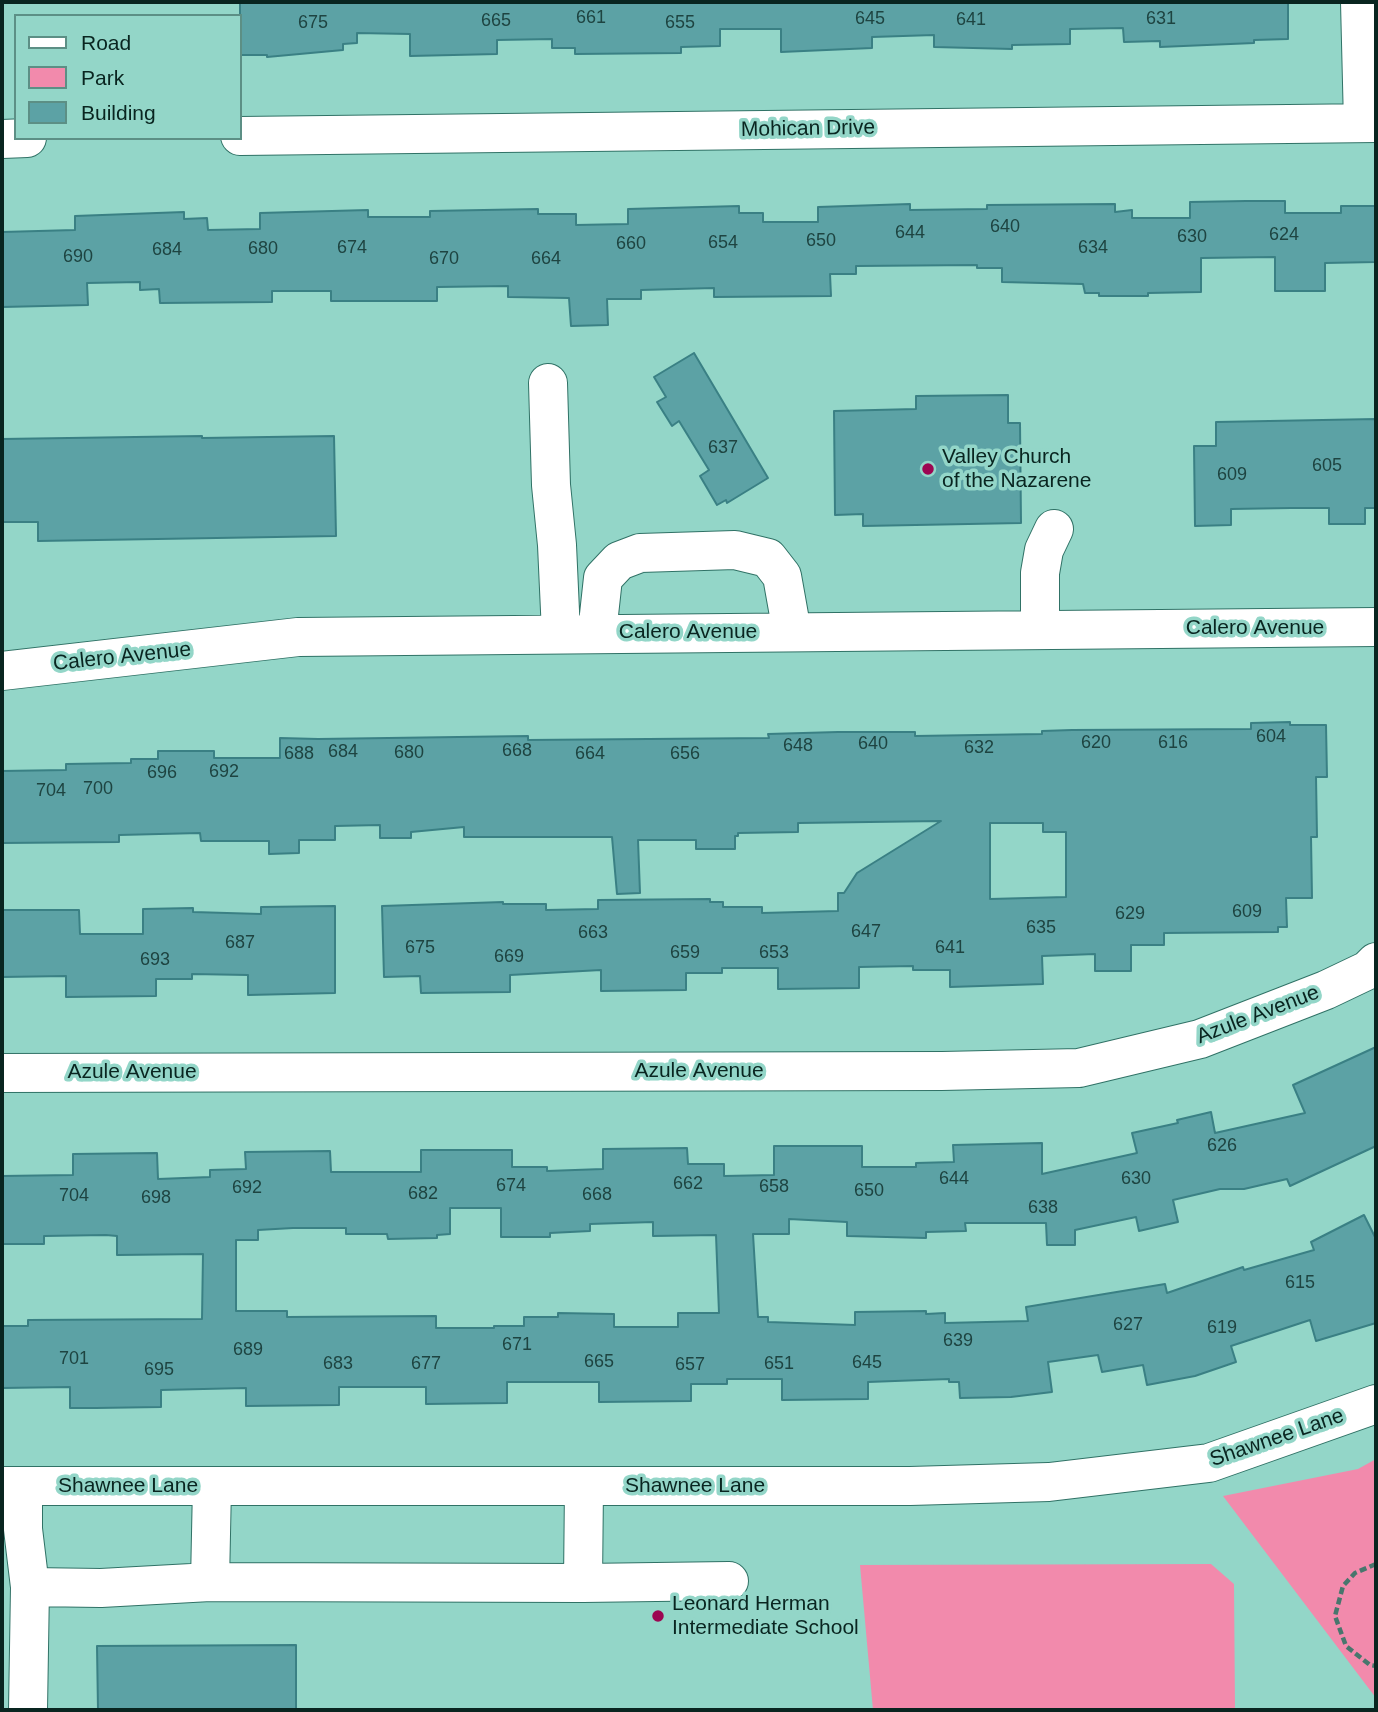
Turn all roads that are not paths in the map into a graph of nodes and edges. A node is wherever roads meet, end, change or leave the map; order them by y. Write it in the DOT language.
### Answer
graph roads {
  1 [pos="1360,2"];
  2 [pos="1370,123"];
  3 [pos="242,136"];
  4 [pos="548,383"];
  5 [pos="1054,529"];
  6 [pos="1376,626"];
  7 [pos="1040,629"];
  8 [pos="792,632"];
  9 [pos="579,633"];
  10 [pos="2,671"];
  11 [pos="1376,962"];
  12 [pos="2,1073"];
  13 [pos="1376,1404"];
  14 [pos="12,1486"];
  15 [pos="212,1486"];
  16 [pos="584,1486"];
  17 [pos="729,1581"];
  18 [pos="210,1582"];
  19 [pos="583,1583"];
  20 [pos="30,1587"];
  21 [pos="28,1710"];
  1 -- 2 [label="street"];
  2 -- 3 [label="street, Mohican Drive"];
  4 -- 9 [label="street"];
  5 -- 7 [label="street"];
  6 -- 7 [label="street, Calero Avenue"];
  7 -- 8 [label="street, Calero Avenue"];
  8 -- 9 [label="street, Calero Avenue"];
  8 -- 9 [label="street"];
  9 -- 10 [label="street, Calero Avenue"];
  11 -- 12 [label="street, Azule Avenue"];
  13 -- 16 [label="street, Shawnee Lane"];
  14 -- 15 [label="street, Shawnee Lane"];
  14 -- 20 [label="street"];
  15 -- 16 [label="street, Shawnee Lane"];
  15 -- 18 [label="street"];
  16 -- 19 [label="street"];
  17 -- 19 [label="street"];
  18 -- 19 [label="street"];
  18 -- 20 [label="street"];
  20 -- 21 [label="street"];
}
